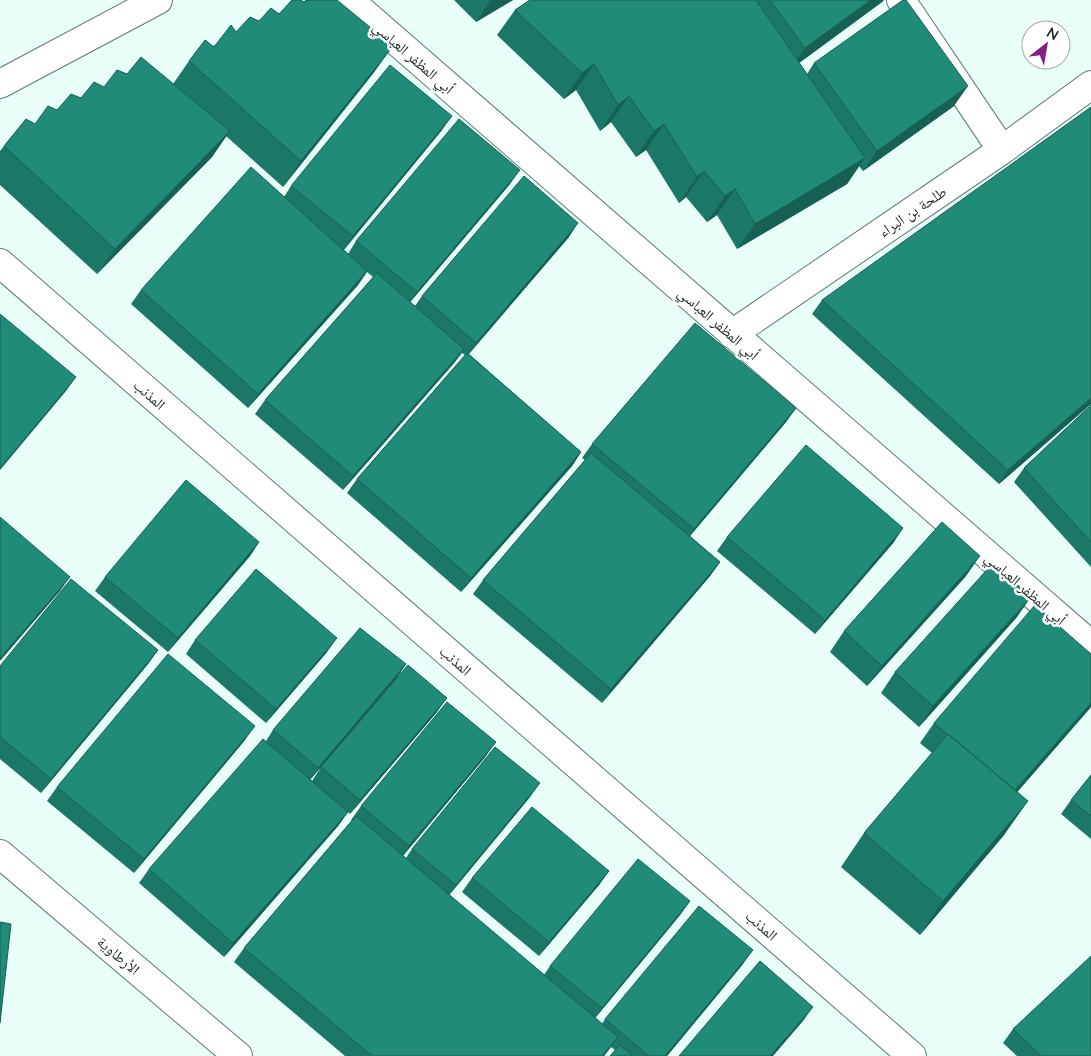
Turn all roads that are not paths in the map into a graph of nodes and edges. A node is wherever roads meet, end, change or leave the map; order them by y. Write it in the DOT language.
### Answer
graph roads {
  1 [pos="158,0"];
  2 [pos="349,0"];
  3 [pos="901,0"];
  4 [pos="0,84"];
  5 [pos="1091,85"];
  6 [pos="1002,150"];
  7 [pos="0,263"];
  8 [pos="732,334"];
  9 [pos="1091,645"];
  10 [pos="0,854"];
  11 [pos="238,1056"];
  12 [pos="912,1056"];
  1 -- 4 [label="street"];
  2 -- 8 [label="street, أبي المظفر العباسي"];
  3 -- 6 [label="street"];
  5 -- 6 [label="street, طلحة بن البراء"];
  6 -- 8 [label="street, طلحة بن البراء"];
  7 -- 12 [label="street, المذنب"];
  8 -- 9 [label="street, أبي المظفر العباسي"];
  10 -- 11 [label="street, الأرطاوية"];
}
